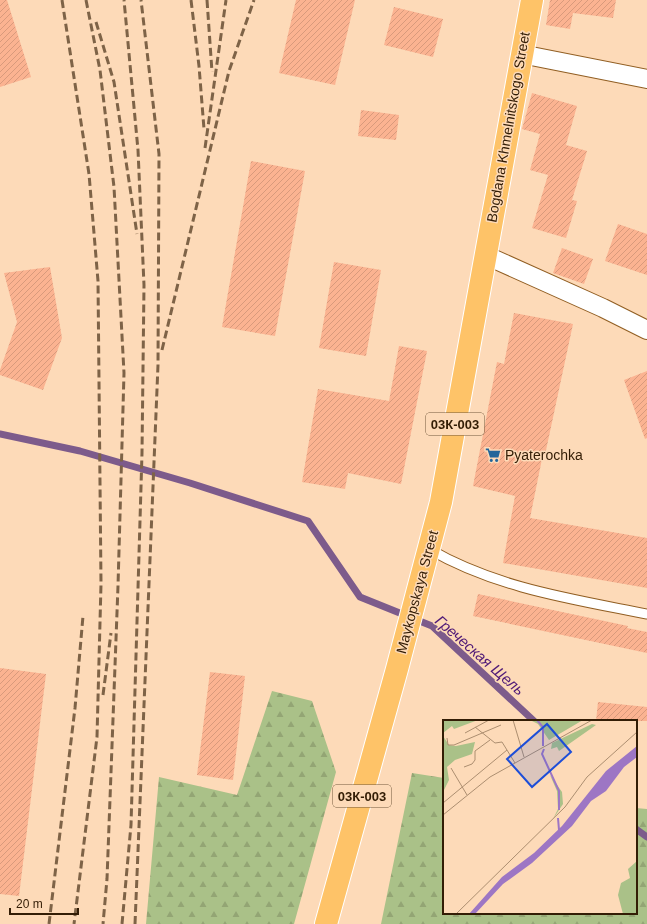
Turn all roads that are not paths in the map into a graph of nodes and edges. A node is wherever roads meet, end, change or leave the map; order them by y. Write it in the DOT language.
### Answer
graph roads {
  1 [pos="532,0"];
  2 [pos="522,54"];
  3 [pos="647,79"];
  4 [pos="485,255"];
  5 [pos="647,330"];
  6 [pos="429,549"];
  7 [pos="647,614"];
  8 [pos="326,924"];
  1 -- 2 [label="main road, Bogdana Khmelnitskogo Street / 03К-003"];
  2 -- 3 [label="street"];
  2 -- 4 [label="main road, Bogdana Khmelnitskogo Street / 03К-003"];
  4 -- 5 [label="street"];
  4 -- 6 [label="main road, Maykopskaya Street / 03К-003"];
  6 -- 7 [label="lane"];
  6 -- 8 [label="main road, Maykopskaya Street / 03К-003"];
}
